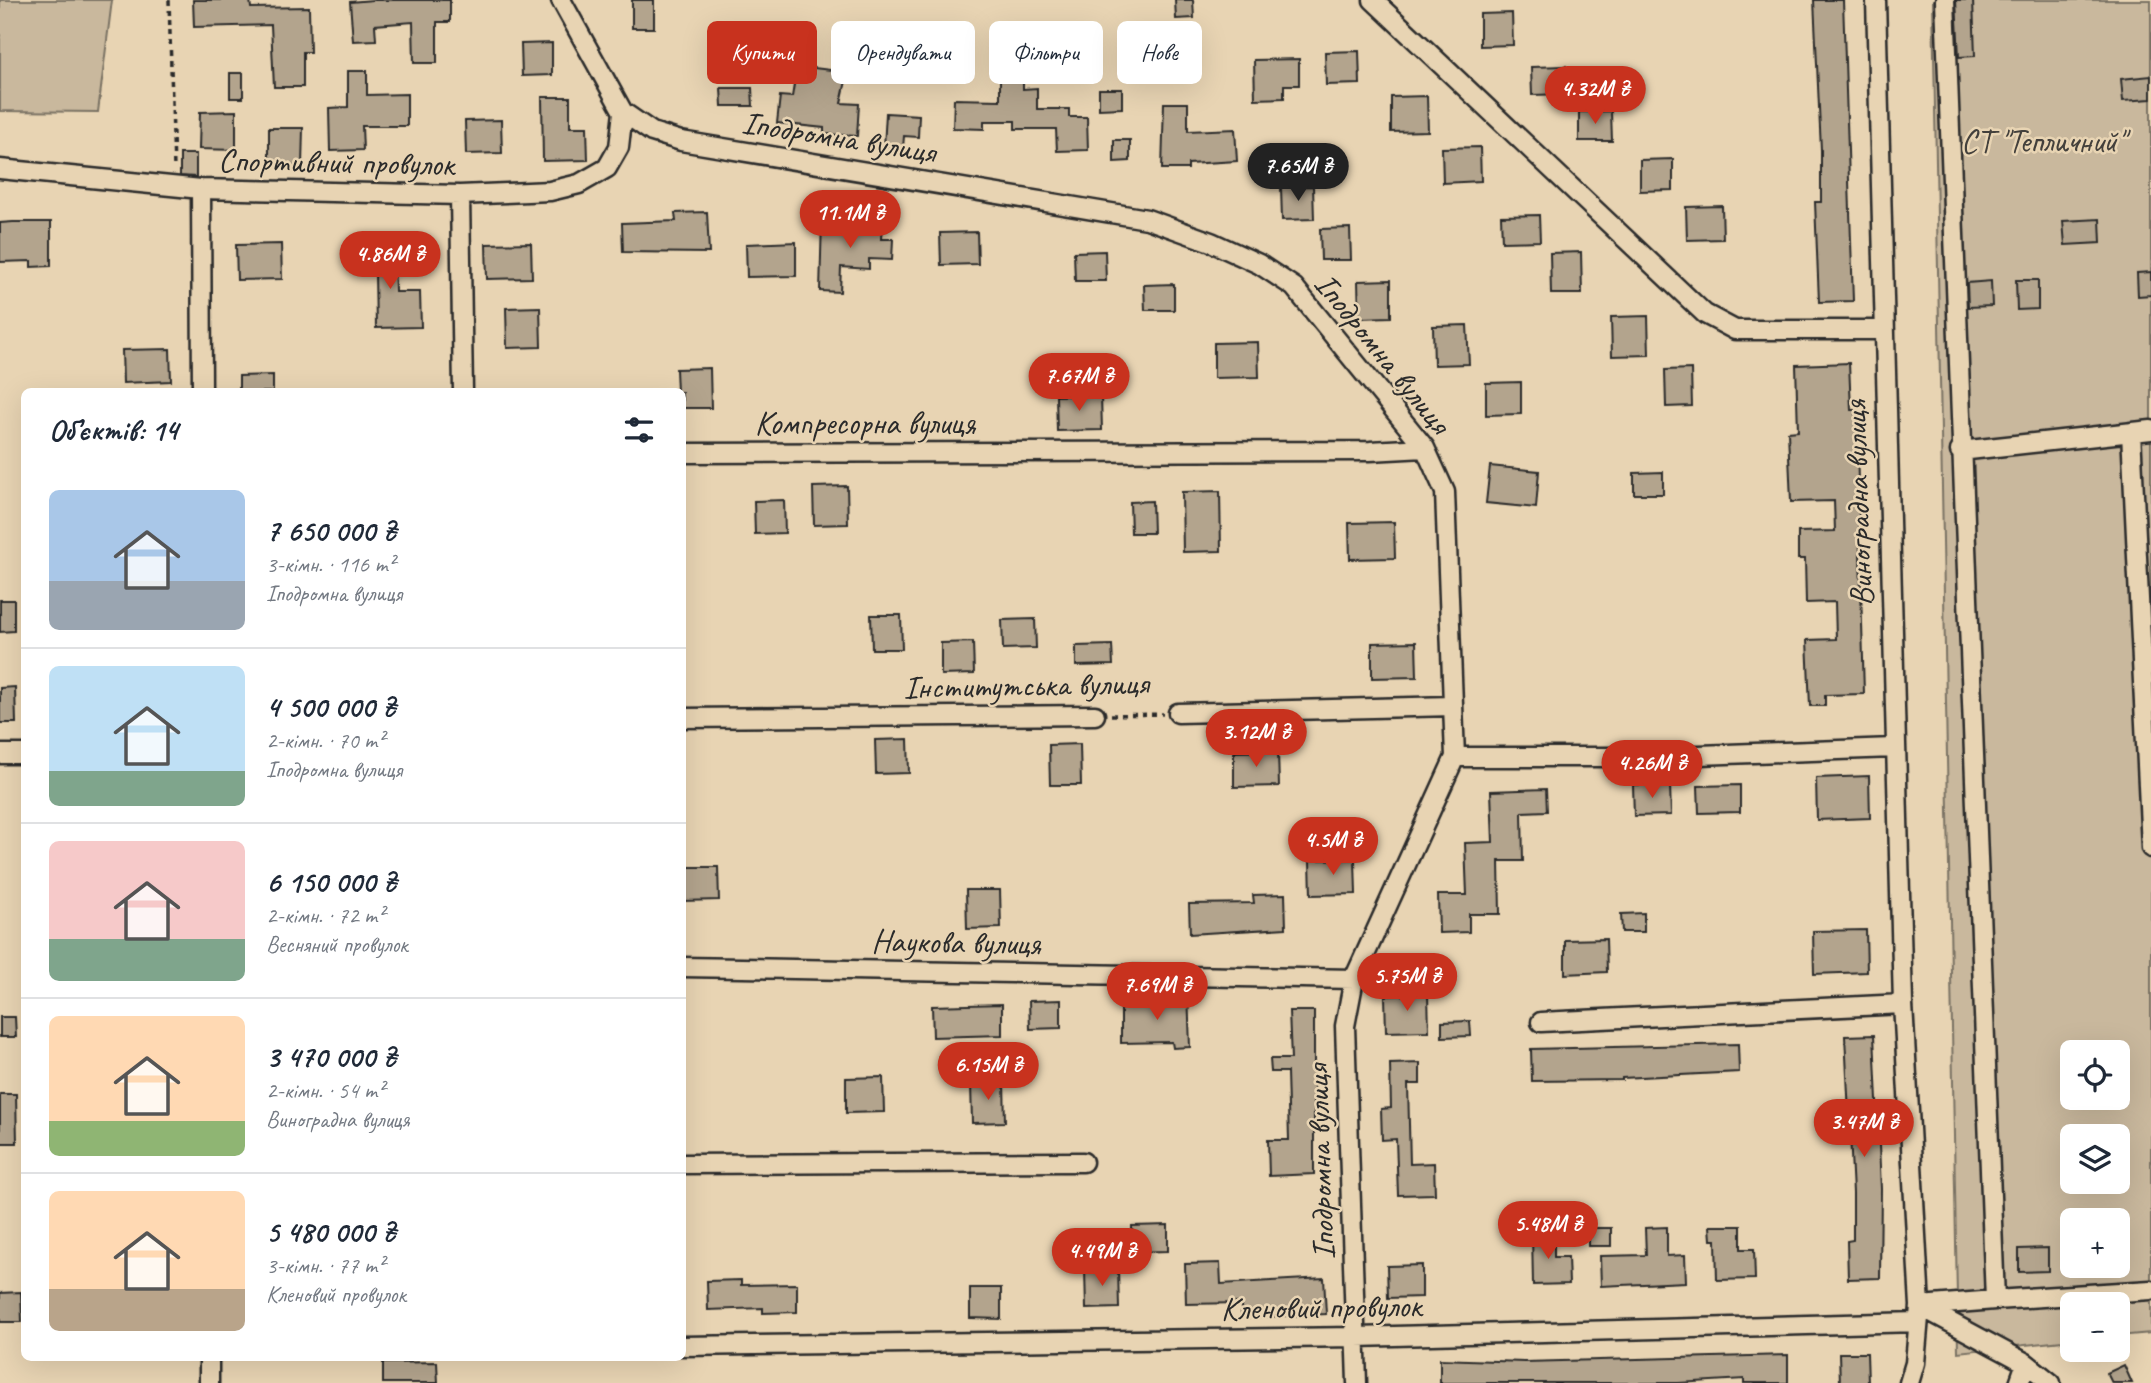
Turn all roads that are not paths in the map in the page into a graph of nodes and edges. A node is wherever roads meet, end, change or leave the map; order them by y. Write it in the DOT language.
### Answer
graph roads {
  1 [pos="561,0"];
  2 [pos="1373,0"];
  3 [pos="1876,0"];
  4 [pos="1945,0"];
  5 [pos="623,112"];
  6 [pos="0,169"];
  7 [pos="201,189"];
  8 [pos="460,195"];
  9 [pos="1883,330"];
  10 [pos="202,388"];
  11 [pos="463,388"];
  12 [pos="2151,430"];
  13 [pos="2131,432"];
  14 [pos="1425,448"];
  15 [pos="1960,451"];
  16 [pos="686,453"];
  17 [pos="1453,706"];
  18 [pos="1178,713"];
  19 [pos="1095,715"];
  20 [pos="686,718"];
  21 [pos="1894,748"];
  22 [pos="0,754"];
  23 [pos="21,754"];
  24 [pos="1455,757"];
  25 [pos="2151,848"];
  26 [pos="686,967"];
  27 [pos="1354,979"];
  28 [pos="1903,1004"];
  29 [pos="1541,1022"];
  30 [pos="1083,1162"];
  31 [pos="686,1164"];
  32 [pos="2151,1290"];
  33 [pos="1995,1300"];
  34 [pos="1919,1314"];
  35 [pos="1357,1337"];
  36 [pos="686,1346"];
  37 [pos="209,1361"];
  38 [pos="2026,1363"];
  39 [pos="209,1383"];
  40 [pos="1357,1383"];
  41 [pos="1909,1383"];
  42 [pos="2019,1383"];
  43 [pos="2051,1383"];
  1 -- 5 [label="street, Іподромна вулиця"];
  2 -- 9 [label="street"];
  3 -- 9 [label="street, Виноградна вулиця"];
  4 -- 15 [label="street"];
  5 -- 8 [label="street, Спортивний провулок"];
  5 -- 14 [label="street, Іподромна вулиця"];
  6 -- 7 [label="street, Спортивний провулок"];
  7 -- 8 [label="street, Спортивний провулок"];
  7 -- 10 [label="street"];
  8 -- 11 [label="street"];
  9 -- 21 [label="street, Виноградна вулиця"];
  12 -- 13 [label="street"];
  13 -- 15 [label="street"];
  13 -- 25 [label="street"];
  14 -- 16 [label="street, Компресорна вулиця"];
  14 -- 17 [label="street, Іподромна вулиця"];
  15 -- 33 [label="street"];
  17 -- 18 [label="street, Інститутська вулиця"];
  17 -- 24 [label="street, Іподромна вулиця"];
  19 -- 20 [label="street, Інститутська вулиця"];
  21 -- 24 [label="street"];
  21 -- 28 [label="street, Виноградна вулиця"];
  22 -- 23 [label="street"];
  24 -- 27 [label="street, Іподромна вулиця"];
  26 -- 27 [label="street, Наукова вулиця"];
  27 -- 35 [label="street, Іподромна вулиця"];
  28 -- 29 [label="street"];
  28 -- 34 [label="street, Виноградна вулиця"];
  30 -- 31 [label="street"];
  32 -- 33 [label="street, Кленовий провулок"];
  33 -- 34 [label="street, Кленовий провулок"];
  34 -- 35 [label="street, Кленовий провулок"];
  34 -- 38 [label="street"];
  34 -- 41 [label="street, Виноградна вулиця"];
  35 -- 36 [label="street, Кленовий провулок"];
  35 -- 40 [label="street, Іподромна вулиця"];
  37 -- 39 [label="street"];
  38 -- 42 [label="street"];
  38 -- 43 [label="street"];
}
